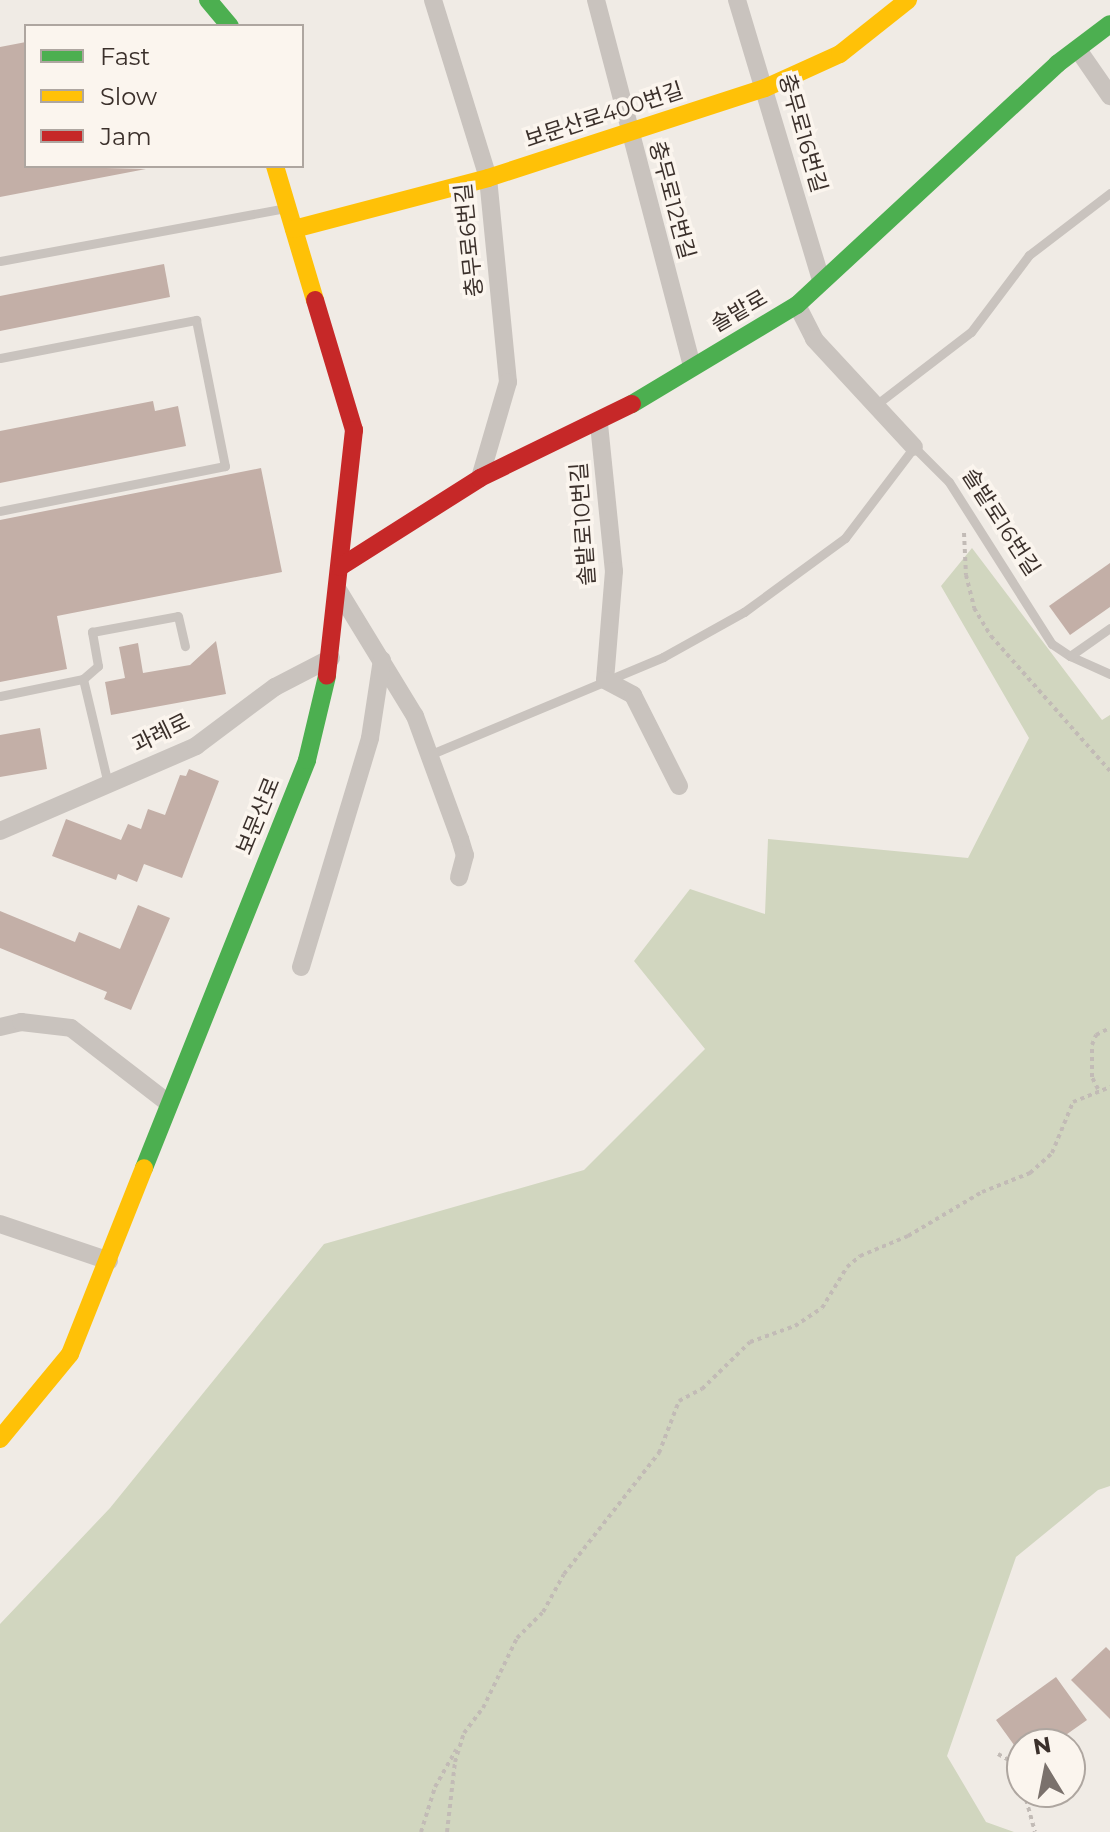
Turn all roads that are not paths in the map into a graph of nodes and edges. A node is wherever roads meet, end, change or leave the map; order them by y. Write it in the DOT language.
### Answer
graph roads {
  1 [pos="208,0"];
  2 [pos="222,0"];
  3 [pos="433,0"];
  4 [pos="596,0"];
  5 [pos="737,0"];
  6 [pos="908,0"];
  7 [pos="228,24"];
  8 [pos="229,24"];
  9 [pos="1110,24"];
  10 [pos="1079,51"];
  11 [pos="765,88"];
  12 [pos="1110,96"];
  13 [pos="629,133"];
  14 [pos="276,168"];
  15 [pos="488,178"];
  16 [pos="1110,193"];
  17 [pos="288,207"];
  18 [pos="294,229"];
  19 [pos="0,261"];
  20 [pos="821,280"];
  21 [pos="797,305"];
  22 [pos="0,358"];
  23 [pos="692,365"];
  24 [pos="877,404"];
  25 [pos="599,424"];
  26 [pos="914,447"];
  27 [pos="480,478"];
  28 [pos="0,511"];
  29 [pos="340,567"];
  30 [pos="338,590"];
  31 [pos="1110,628"];
  32 [pos="185,646"];
  33 [pos="1070,656"];
  34 [pos="331,658"];
  35 [pos="382,660"];
  36 [pos="1110,674"];
  37 [pos="83,679"];
  38 [pos="605,680"];
  39 [pos="0,696"];
  40 [pos="429,755"];
  41 [pos="108,784"];
  42 [pos="679,786"];
  43 [pos="0,831"];
  44 [pos="459,877"];
  45 [pos="301,967"];
  46 [pos="0,1027"];
  47 [pos="168,1103"];
  48 [pos="0,1224"];
  49 [pos="109,1261"];
  50 [pos="0,1439"];
  1 -- 7 [label="street"];
  2 -- 8 [label="street"];
  3 -- 15 [label="street, 충무로6번길"];
  4 -- 13 [label="street, 충무로12번길"];
  5 -- 11 [label="street, 충무로16번길"];
  6 -- 11 [label="street, 보문산로400번길"];
  9 -- 10 [label="street, 솔밭로"];
  10 -- 12 [label="street"];
  10 -- 20 [label="street, 솔밭로"];
  11 -- 13 [label="street, 보문산로400번길"];
  11 -- 20 [label="street, 충무로16번길"];
  13 -- 15 [label="street, 보문산로400번길"];
  13 -- 23 [label="street, 충무로12번길"];
  14 -- 17 [label="street, 보문산로"];
  15 -- 18 [label="street, 보문산로400번길"];
  15 -- 27 [label="street, 충무로6번길"];
  16 -- 24 [label="lane"];
  17 -- 18 [label="street, 보문산로"];
  17 -- 19 [label="lane"];
  18 -- 29 [label="street, 보문산로"];
  20 -- 21 [label="street, 솔밭로"];
  21 -- 23 [label="street, 솔밭로"];
  21 -- 24 [label="street, 솔밭로16번길"];
  22 -- 28 [label="lane"];
  23 -- 25 [label="street, 솔밭로"];
  24 -- 26 [label="street, 솔밭로16번길"];
  25 -- 27 [label="street, 솔밭로"];
  25 -- 38 [label="street, 솔밭로10번길"];
  26 -- 33 [label="lane, 솔밭로16번길"];
  26 -- 38 [label="lane"];
  27 -- 29 [label="street, 솔밭로"];
  29 -- 30 [label="street, 보문산로"];
  30 -- 34 [label="street, 보문산로"];
  30 -- 35 [label="street"];
  31 -- 33 [label="lane"];
  32 -- 37 [label="lane"];
  33 -- 36 [label="lane"];
  34 -- 41 [label="street, 과례로"];
  34 -- 47 [label="street, 보문산로"];
  35 -- 40 [label="street"];
  35 -- 45 [label="street"];
  37 -- 39 [label="lane"];
  37 -- 41 [label="lane"];
  38 -- 40 [label="lane"];
  38 -- 42 [label="street"];
  40 -- 44 [label="street"];
  41 -- 43 [label="street, 과례로"];
  46 -- 47 [label="street"];
  47 -- 49 [label="street, 보문산로"];
  48 -- 49 [label="street"];
  49 -- 50 [label="street, 보문산로"];
}
